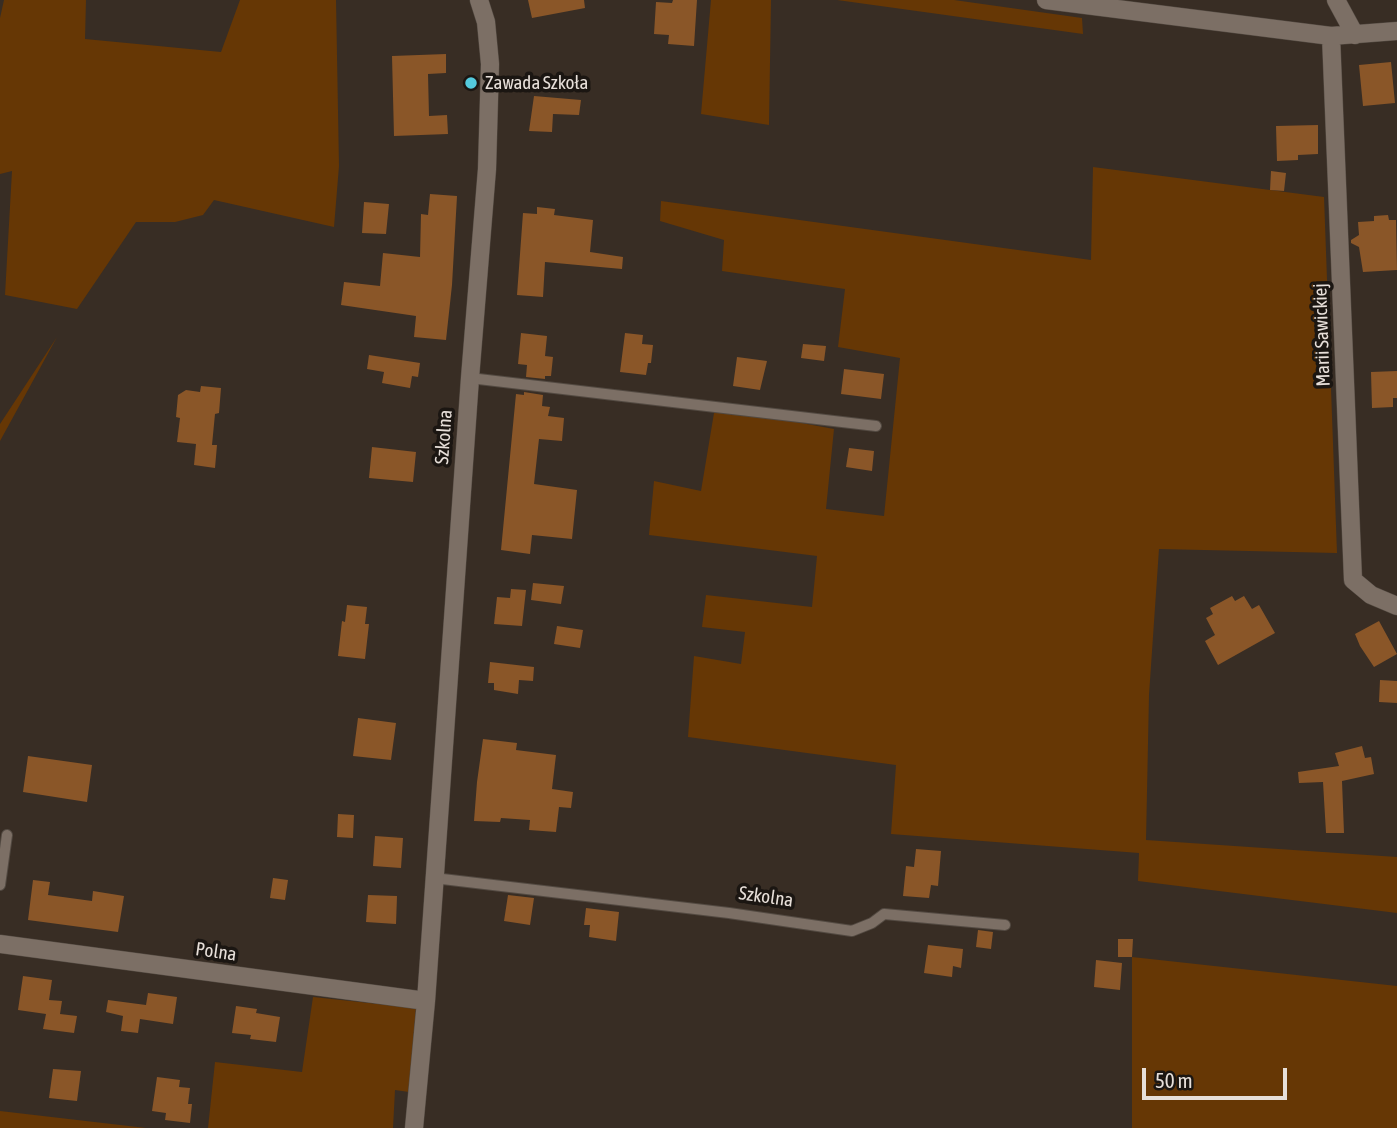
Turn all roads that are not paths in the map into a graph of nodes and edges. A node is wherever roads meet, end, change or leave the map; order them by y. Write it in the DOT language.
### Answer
graph roads {
  1 [pos="479,0"];
  2 [pos="1046,0"];
  3 [pos="1336,0"];
  4 [pos="1397,31"];
  5 [pos="1354,35"];
  6 [pos="1331,36"];
  7 [pos="470,378"];
  8 [pos="876,426"];
  9 [pos="1397,606"];
  10 [pos="7,835"];
  11 [pos="434,878"];
  12 [pos="0,885"];
  13 [pos="1005,925"];
  14 [pos="0,944"];
  15 [pos="426,1001"];
  16 [pos="414,1128"];
  1 -- 7 [label="street, Szkolna"];
  2 -- 6 [label="street"];
  3 -- 5 [label="street"];
  4 -- 5 [label="street"];
  5 -- 6 [label="street"];
  6 -- 9 [label="street, Marii Sawickiej"];
  7 -- 8 [label="lane"];
  7 -- 11 [label="street, Szkolna"];
  10 -- 12 [label="lane"];
  11 -- 13 [label="lane, Szkolna"];
  11 -- 15 [label="street, Szkolna"];
  14 -- 15 [label="street, Polna"];
  15 -- 16 [label="street, Szkolna"];
}
